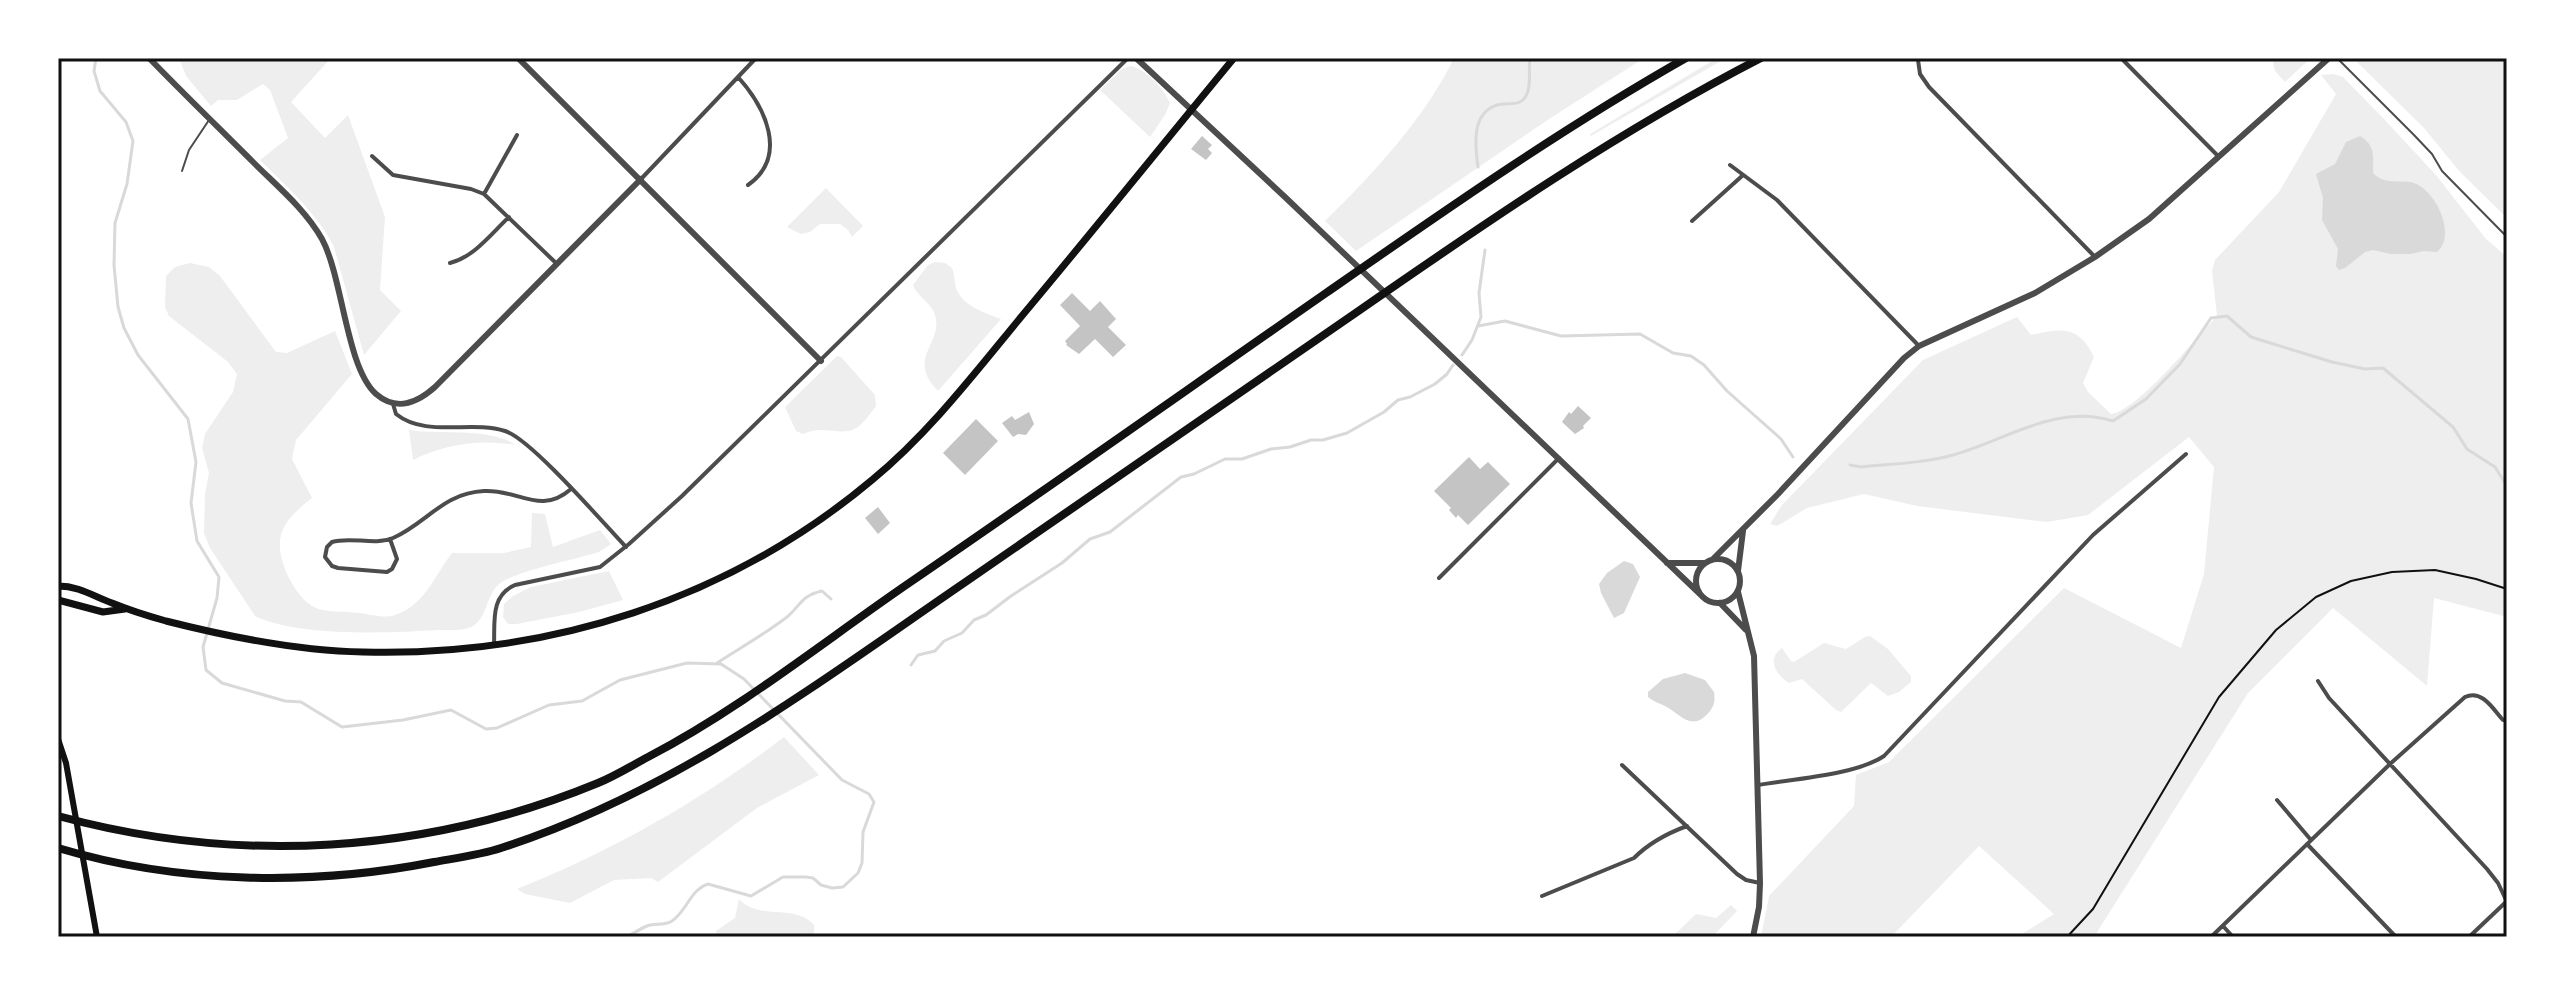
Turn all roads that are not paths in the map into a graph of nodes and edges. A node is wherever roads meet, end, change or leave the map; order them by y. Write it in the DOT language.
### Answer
graph roads {
  1 [pos="149,58"];
  2 [pos="518,58"];
  3 [pos="756,58"];
  4 [pos="1128,58"];
  5 [pos="1136,58"];
  6 [pos="1234,58"];
  7 [pos="1686,58"];
  8 [pos="1761,58"];
  9 [pos="2121,58"];
  10 [pos="2329,58"];
  11 [pos="2337,58"];
  12 [pos="1918,60"];
  13 [pos="738,77"];
  14 [pos="1192,110"];
  15 [pos="210,119"];
  16 [pos="517,135"];
  17 [pos="372,156"];
  18 [pos="2219,157"];
  19 [pos="1730,165"];
  20 [pos="182,171"];
  21 [pos="1742,176"];
  22 [pos="641,179"];
  23 [pos="748,185"];
  24 [pos="484,194"];
  25 [pos="509,217"];
  26 [pos="1692,221"];
  27 [pos="2507,237"];
  28 [pos="2095,257"];
  29 [pos="450,263"];
  30 [pos="557,264"];
  31 [pos="1919,346"];
  32 [pos="821,361"];
  33 [pos="397,404"];
  34 [pos="2186,454"];
  35 [pos="1559,458"];
  36 [pos="571,489"];
  37 [pos="1743,531"];
  38 [pos="390,539"];
  39 [pos="626,547"];
  40 [pos="1709,562"];
  41 [pos="1667,563"];
  42 [pos="1738,571"];
  43 [pos="1439,578"];
  44 [pos="58,586"];
  45 [pos="1738,592"];
  46 [pos="1701,595"];
  47 [pos="58,603"];
  48 [pos="1720,603"];
  49 [pos="127,608"];
  50 [pos="1747,631"];
  51 [pos="494,647"];
  52 [pos="2318,681"];
  53 [pos="2503,720"];
  54 [pos="58,739"];
  55 [pos="2390,764"];
  56 [pos="1622,765"];
  57 [pos="1758,785"];
  58 [pos="2277,800"];
  59 [pos="58,816"];
  60 [pos="1687,826"];
  61 [pos="2309,842"];
  62 [pos="58,848"];
  63 [pos="1760,883"];
  64 [pos="1542,896"];
  65 [pos="2507,901"];
  66 [pos="2223,926"];
  67 [pos="97,937"];
  68 [pos="1753,937"];
  69 [pos="2211,937"];
  70 [pos="2233,937"];
  71 [pos="2396,937"];
  72 [pos="2469,937"];
  1 -- 15 [label="street"];
  2 -- 22 [label="street"];
  3 -- 13 [label="street"];
  4 -- 32 [label="street"];
  5 -- 14 [label="street"];
  6 -- 14 [label="main road"];
  7 -- 59 [label="highway"];
  8 -- 62 [label="highway"];
  9 -- 18 [label="street"];
  10 -- 18 [label="street"];
  11 -- 27 [label="lane"];
  12 -- 28 [label="street"];
  13 -- 22 [label="street"];
  13 -- 23 [label="street"];
  14 -- 35 [label="street"];
  14 -- 51 [label="main road"];
  15 -- 20 [label="lane"];
  15 -- 33 [label="street"];
  16 -- 24 [label="street"];
  17 -- 24 [label="street"];
  18 -- 28 [label="street"];
  19 -- 21 [label="street"];
  21 -- 26 [label="street"];
  21 -- 31 [label="street"];
  22 -- 30 [label="street"];
  22 -- 32 [label="street"];
  24 -- 25 [label="street"];
  25 -- 29 [label="street"];
  25 -- 30 [label="street"];
  28 -- 31 [label="street"];
  30 -- 33 [label="street"];
  31 -- 37 [label="street"];
  32 -- 39 [label="street"];
  33 -- 36 [label="street"];
  34 -- 57 [label="street"];
  35 -- 41 [label="street"];
  35 -- 43 [label="street"];
  36 -- 38 [label="street"];
  36 -- 39 [label="street"];
  37 -- 40 [label="street"];
  37 -- 42 [label="street"];
  38 -- 38 [label="street"];
  39 -- 51 [label="street"];
  40 -- 41 [label="street"];
  40 -- 42 [label="street"];
  40 -- 46 [label="street"];
  41 -- 46 [label="street"];
  42 -- 45 [label="street"];
  44 -- 49 [label="main road"];
  45 -- 48 [label="street"];
  45 -- 50 [label="street"];
  46 -- 48 [label="street"];
  47 -- 49 [label="main road"];
  48 -- 50 [label="street"];
  49 -- 51 [label="main road"];
  50 -- 57 [label="street"];
  52 -- 55 [label="street"];
  53 -- 55 [label="street"];
  54 -- 67 [label="main road"];
  55 -- 61 [label="street"];
  55 -- 65 [label="street"];
  56 -- 60 [label="street"];
  57 -- 63 [label="street"];
  58 -- 61 [label="street"];
  60 -- 63 [label="street"];
  60 -- 64 [label="street"];
  61 -- 66 [label="street"];
  61 -- 71 [label="street"];
  63 -- 68 [label="street"];
  65 -- 72 [label="street"];
  66 -- 69 [label="street"];
  66 -- 70 [label="street"];
}
